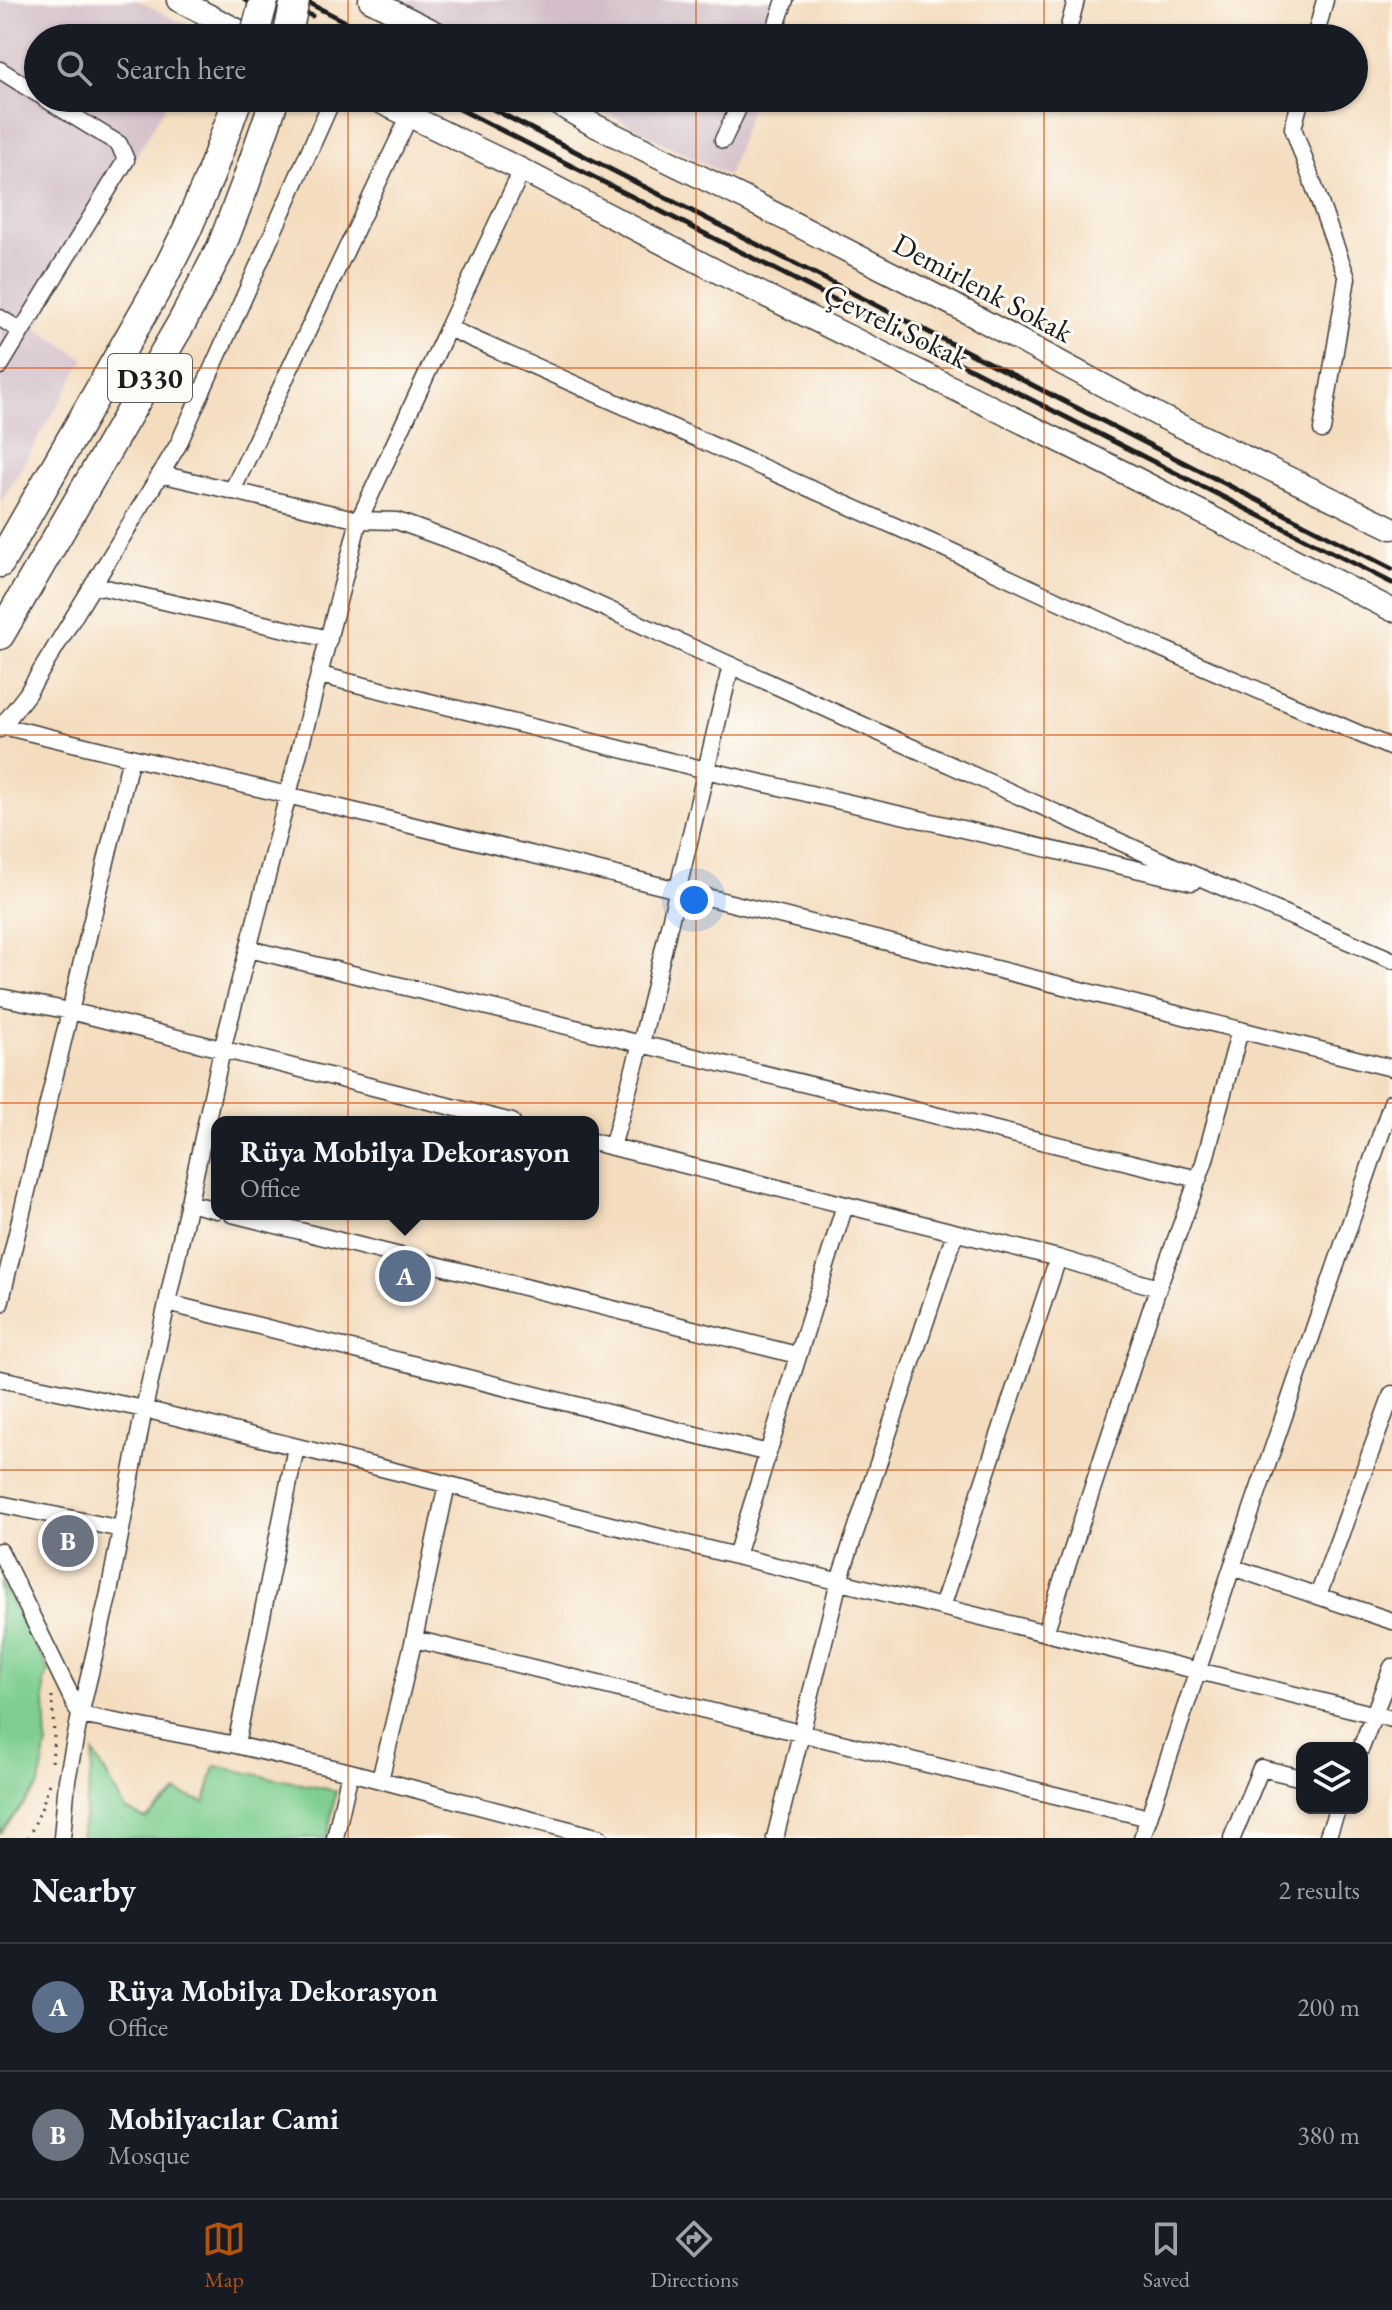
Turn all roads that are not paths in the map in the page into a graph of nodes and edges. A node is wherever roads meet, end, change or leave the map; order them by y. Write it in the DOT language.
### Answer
graph roads {
  1 [pos="178,0"];
  2 [pos="264,0"];
  3 [pos="295,0"];
  4 [pos="370,0"];
  5 [pos="785,0"];
  6 [pos="1076,0"];
  7 [pos="1325,0"];
  8 [pos="226,24"];
  9 [pos="258,24"];
  10 [pos="290,24"];
  11 [pos="419,24"];
  12 [pos="777,24"];
  13 [pos="1070,24"];
  14 [pos="1319,24"];
  15 [pos="0,70"];
  16 [pos="24,85"];
  17 [pos="67,112"];
  18 [pos="233,112"];
  19 [pos="271,112"];
  20 [pos="327,112"];
  21 [pos="399,112"];
  22 [pos="572,112"];
  23 [pos="736,112"];
  24 [pos="1297,112"];
  25 [pos="409,117"];
  26 [pos="723,140"];
  27 [pos="522,170"];
  28 [pos="0,318"];
  29 [pos="448,328"];
  30 [pos="21,331"];
  31 [pos="0,366"];
  32 [pos="1322,430"];
  33 [pos="160,474"];
  34 [pos="232,491"];
  35 [pos="359,520"];
  36 [pos="1392,528"];
  37 [pos="0,563"];
  38 [pos="93,585"];
  39 [pos="1392,610"];
  40 [pos="0,635"];
  41 [pos="329,639"];
  42 [pos="731,665"];
  43 [pos="320,675"];
  44 [pos="2,728"];
  45 [pos="1392,748"];
  46 [pos="131,757"];
  47 [pos="706,770"];
  48 [pos="289,795"];
  49 [pos="679,890"];
  50 [pos="1233,891"];
  51 [pos="249,949"];
  52 [pos="1392,960"];
  53 [pos="0,997"];
  54 [pos="70,1011"];
  55 [pos="1240,1030"];
  56 [pos="641,1044"];
  57 [pos="222,1050"];
  58 [pos="1392,1068"];
  59 [pos="1392,1102"];
  60 [pos="488,1116"];
  61 [pos="599,1144"];
  62 [pos="612,1147"];
  63 [pos="1198,1179"];
  64 [pos="188,1203"];
  65 [pos="845,1205"];
  66 [pos="211,1209"];
  67 [pos="256,1220"];
  68 [pos="955,1233"];
  69 [pos="1058,1258"];
  70 [pos="1158,1288"];
  71 [pos="167,1303"];
  72 [pos="0,1304"];
  73 [pos="797,1355"];
  74 [pos="0,1379"];
  75 [pos="1392,1394"];
  76 [pos="144,1409"];
  77 [pos="296,1447"];
  78 [pos="768,1453"];
  79 [pos="447,1484"];
  80 [pos="0,1504"];
  81 [pos="121,1529"];
  82 [pos="0,1551"];
  83 [pos="736,1556"];
  84 [pos="1232,1567"];
  85 [pos="839,1581"];
  86 [pos="1318,1596"];
  87 [pos="942,1607"];
  88 [pos="1392,1621"];
  89 [pos="1045,1633"];
  90 [pos="414,1639"];
  91 [pos="1392,1667"];
  92 [pos="1197,1670"];
  93 [pos="80,1715"];
  94 [pos="1374,1715"];
  95 [pos="1392,1719"];
  96 [pos="800,1735"];
  97 [pos="1363,1742"];
  98 [pos="236,1745"];
  99 [pos="350,1772"];
  100 [pos="1296,1777"];
  101 [pos="380,1780"];
  102 [pos="1336,1814"];
  103 [pos="1149,1818"];
  104 [pos="62,1838"];
  105 [pos="335,1838"];
  106 [pos="600,1838"];
  107 [pos="775,1838"];
  108 [pos="1142,1838"];
  109 [pos="1232,1838"];
  110 [pos="1327,1838"];
  1 -- 8 [label="street"];
  2 -- 9 [label="highway, bridge"];
  3 -- 10 [label="highway, bridge"];
  4 -- 11 [label="street"];
  5 -- 12 [label="street"];
  6 -- 13 [label="street"];
  7 -- 14 [label="street"];
  15 -- 16 [label="street"];
  17 -- 30 [label="street"];
  18 -- 37 [label="highway, D330"];
  19 -- 40 [label="highway, D330"];
  20 -- 33 [label="street"];
  21 -- 25 [label="street, Çevreli Sokak"];
  22 -- 36 [label="street, Demirlenk Sokak"];
  23 -- 26 [label="street"];
  24 -- 32 [label="street"];
  25 -- 27 [label="street, Çevreli Sokak"];
  25 -- 34 [label="street"];
  27 -- 29 [label="street"];
  27 -- 39 [label="street, Çevreli Sokak"];
  28 -- 30 [label="street"];
  29 -- 35 [label="street"];
  29 -- 45 [label="street"];
  30 -- 31 [label="street"];
  33 -- 34 [label="street"];
  33 -- 38 [label="street"];
  34 -- 35 [label="street"];
  35 -- 41 [label="street"];
  35 -- 42 [label="street"];
  38 -- 41 [label="street"];
  38 -- 44 [label="street"];
  41 -- 43 [label="street"];
  42 -- 47 [label="street"];
  42 -- 50 [label="street"];
  43 -- 47 [label="street"];
  43 -- 48 [label="street"];
  44 -- 46 [label="street"];
  46 -- 48 [label="street"];
  46 -- 54 [label="street"];
  47 -- 49 [label="street"];
  47 -- 50 [label="street"];
  48 -- 49 [label="street"];
  48 -- 51 [label="street"];
  49 -- 55 [label="street"];
  49 -- 56 [label="street"];
  50 -- 52 [label="street"];
  51 -- 56 [label="street"];
  51 -- 57 [label="street"];
  53 -- 54 [label="street"];
  54 -- 57 [label="street"];
  54 -- 72 [label="street"];
  55 -- 58 [label="street"];
  55 -- 63 [label="street"];
  56 -- 62 [label="street"];
  56 -- 63 [label="street"];
  57 -- 60 [label="street"];
  57 -- 64 [label="street"];
  59 -- 84 [label="street"];
  61 -- 62 [label="street"];
  62 -- 65 [label="street"];
  63 -- 70 [label="street"];
  64 -- 66 [label="street"];
  64 -- 71 [label="street"];
  65 -- 68 [label="street"];
  65 -- 73 [label="street"];
  67 -- 73 [label="street"];
  68 -- 69 [label="street"];
  68 -- 85 [label="street"];
  69 -- 70 [label="street"];
  69 -- 87 [label="street"];
  70 -- 89 [label="street"];
  71 -- 76 [label="street"];
  71 -- 78 [label="street"];
  73 -- 78 [label="street"];
  74 -- 76 [label="street"];
  75 -- 86 [label="street"];
  76 -- 77 [label="street"];
  76 -- 81 [label="street"];
  77 -- 79 [label="street"];
  77 -- 98 [label="street"];
  78 -- 83 [label="street"];
  79 -- 83 [label="street"];
  79 -- 90 [label="street"];
  80 -- 81 [label="street"];
  81 -- 93 [label="street"];
  82 -- 93 [label="street"];
  83 -- 85 [label="street"];
  84 -- 86 [label="street"];
  84 -- 92 [label="street"];
  85 -- 87 [label="street"];
  85 -- 96 [label="street"];
  86 -- 88 [label="street"];
  87 -- 89 [label="street"];
  89 -- 92 [label="street"];
  90 -- 96 [label="street"];
  90 -- 101 [label="street"];
  91 -- 94 [label="street"];
  92 -- 94 [label="street"];
  92 -- 103 [label="street"];
  93 -- 98 [label="street"];
  93 -- 104 [label="street"];
  94 -- 95 [label="street"];
  94 -- 97 [label="street"];
  96 -- 103 [label="street"];
  96 -- 107 [label="street"];
  98 -- 99 [label="street"];
  99 -- 101 [label="street"];
  99 -- 105 [label="street"];
  100 -- 109 [label="street"];
  101 -- 106 [label="street"];
  102 -- 110 [label="street"];
  103 -- 108 [label="street"];
}
